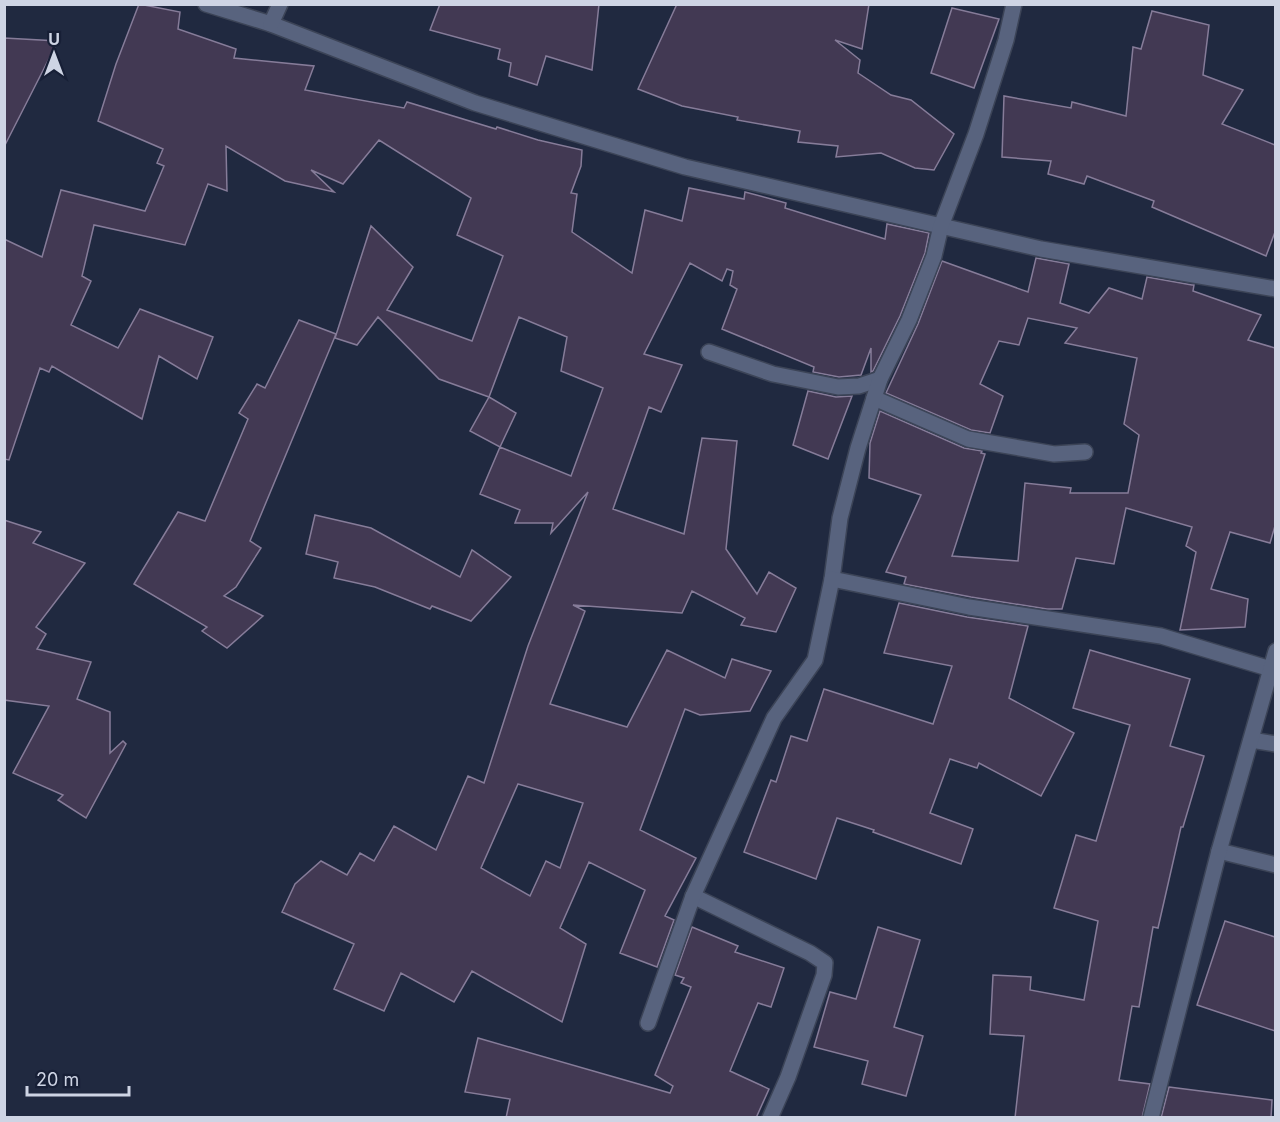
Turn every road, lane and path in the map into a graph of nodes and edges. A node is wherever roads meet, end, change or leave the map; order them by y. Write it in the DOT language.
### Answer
graph roads {
  1 [pos="206,4"];
  2 [pos="280,4"];
  3 [pos="1014,4"];
  4 [pos="271,24"];
  5 [pos="941,226"];
  6 [pos="1275,289"];
  7 [pos="709,352"];
  8 [pos="880,379"];
  9 [pos="874,398"];
  10 [pos="1085,452"];
  11 [pos="832,579"];
  12 [pos="1275,651"];
  13 [pos="1271,669"];
  14 [pos="1251,740"];
  15 [pos="1275,744"];
  16 [pos="1219,851"];
  17 [pos="1275,865"];
  18 [pos="693,896"];
  19 [pos="648,1023"];
  20 [pos="770,1118"];
  21 [pos="1152,1118"];
  1 -- 4 [label="street"];
  2 -- 4 [label="street"];
  3 -- 5 [label="street"];
  4 -- 5 [label="street"];
  5 -- 6 [label="street"];
  5 -- 8 [label="street"];
  7 -- 8 [label="street"];
  8 -- 9 [label="street"];
  9 -- 10 [label="street"];
  9 -- 11 [label="street"];
  11 -- 13 [label="street"];
  11 -- 18 [label="street"];
  12 -- 13 [label="street"];
  13 -- 14 [label="street"];
  14 -- 15 [label="street"];
  14 -- 16 [label="street"];
  16 -- 17 [label="street"];
  16 -- 21 [label="street"];
  18 -- 19 [label="street"];
  18 -- 20 [label="street"];
}
